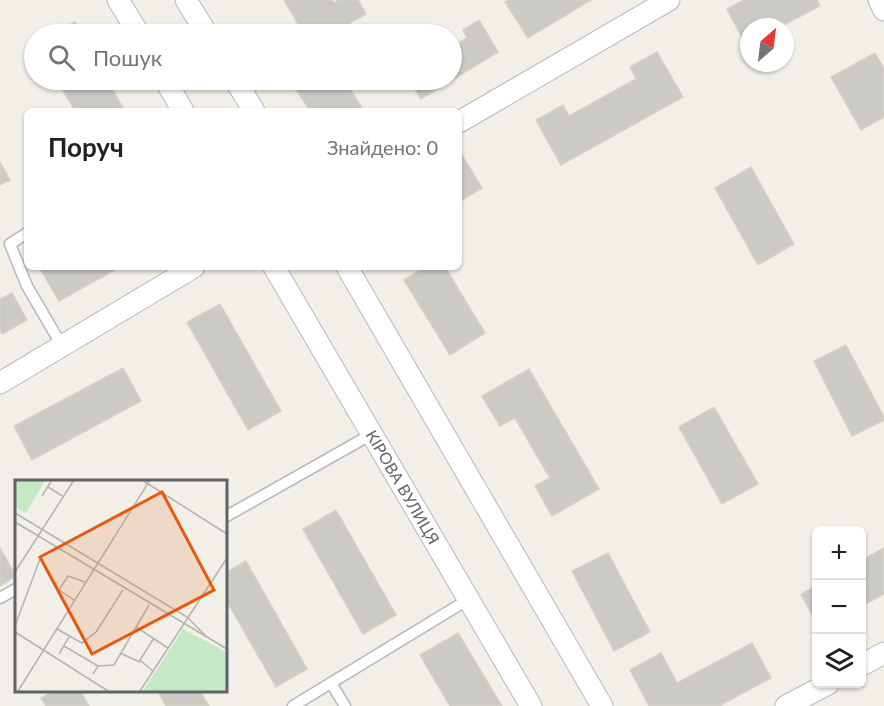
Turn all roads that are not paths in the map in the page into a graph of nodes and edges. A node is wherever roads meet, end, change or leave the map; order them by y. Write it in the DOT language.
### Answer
graph roads {
  1 [pos="118,0"];
  2 [pos="186,0"];
  3 [pos="669,0"];
  4 [pos="879,0"];
  5 [pos="884,10"];
  6 [pos="132,24"];
  7 [pos="201,24"];
  8 [pos="171,90"];
  9 [pos="241,90"];
  10 [pos="181,108"];
  11 [pos="252,108"];
  12 [pos="462,121"];
  13 [pos="24,235"];
  14 [pos="276,270"];
  15 [pos="349,270"];
  16 [pos="180,271"];
  17 [pos="62,346"];
  18 [pos="0,383"];
  19 [pos="372,435"];
  20 [pos="226,516"];
  21 [pos="15,590"];
  22 [pos="0,598"];
  23 [pos="469,599"];
  24 [pos="884,653"];
  25 [pos="866,662"];
  26 [pos="331,683"];
  27 [pos="820,688"];
  28 [pos="293,706"];
  29 [pos="345,706"];
  30 [pos="531,706"];
  31 [pos="602,706"];
  32 [pos="786,706"];
  1 -- 6 [label="street"];
  2 -- 7 [label="street"];
  3 -- 12 [label="street"];
  4 -- 5 [label="street"];
  8 -- 10 [label="street"];
  9 -- 11 [label="street"];
  13 -- 17 [label="lane"];
  14 -- 19 [label="street, КІРОВА ВУЛИЦЯ"];
  15 -- 31 [label="street"];
  16 -- 17 [label="street"];
  17 -- 18 [label="street"];
  19 -- 20 [label="lane"];
  19 -- 23 [label="street, КІРОВА ВУЛИЦЯ"];
  21 -- 22 [label="lane"];
  23 -- 26 [label="lane"];
  23 -- 30 [label="street, КІРОВА ВУЛИЦЯ"];
  24 -- 25 [label="street"];
  26 -- 28 [label="lane"];
  26 -- 29 [label="lane"];
  27 -- 32 [label="street"];
}
